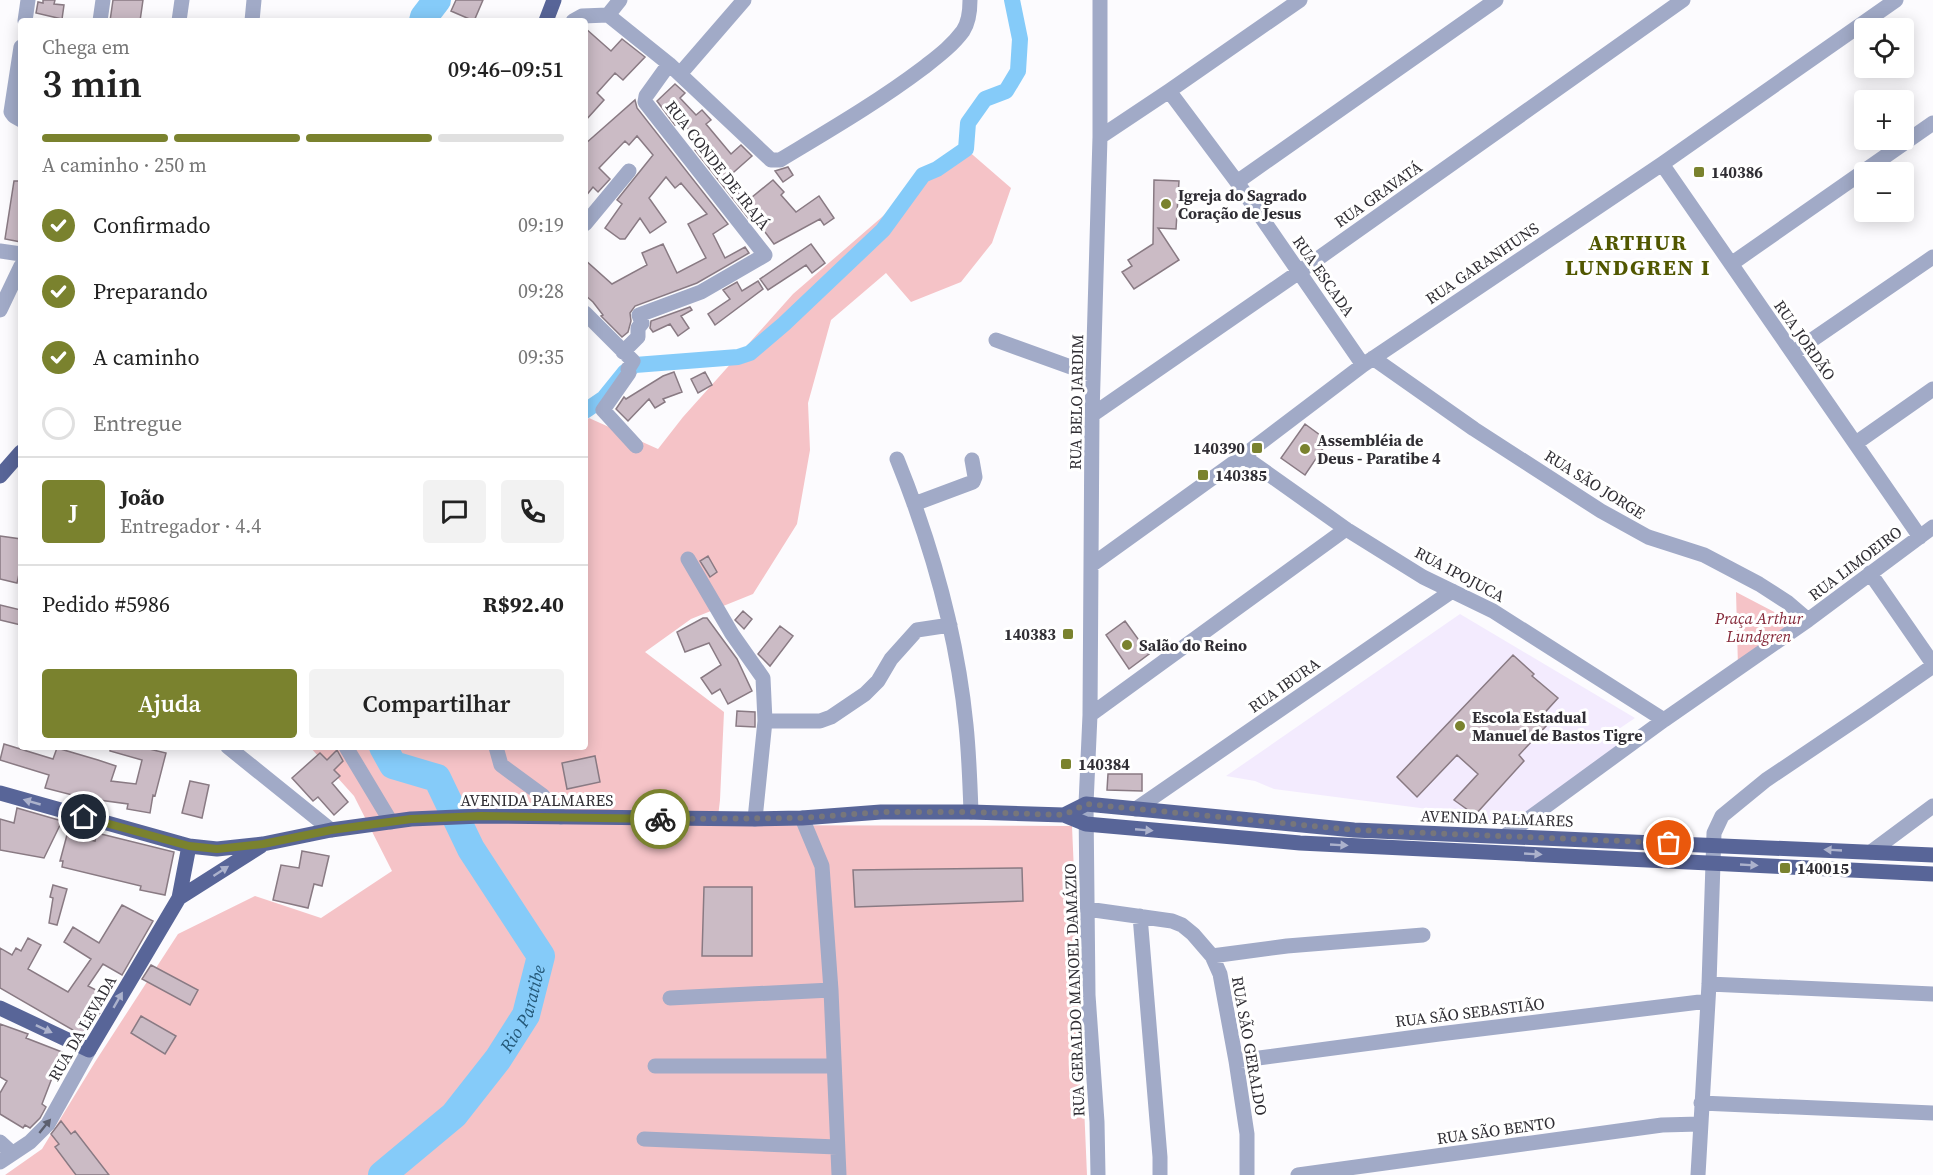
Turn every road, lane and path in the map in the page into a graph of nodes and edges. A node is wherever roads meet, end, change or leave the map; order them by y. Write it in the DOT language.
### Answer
graph roads {
  1 [pos="28,0"];
  2 [pos="103,0"];
  3 [pos="182,0"];
  4 [pos="254,0"];
  5 [pos="554,0"];
  6 [pos="620,0"];
  7 [pos="744,0"];
  8 [pos="970,0"];
  9 [pos="1300,0"];
  10 [pos="1496,0"];
  11 [pos="1683,0"];
  12 [pos="1896,0"];
  13 [pos="1103,2"];
  14 [pos="1660,6"];
  15 [pos="608,15"];
  16 [pos="25,18"];
  17 [pos="100,18"];
  18 [pos="179,18"];
  19 [pos="252,18"];
  20 [pos="547,18"];
  21 [pos="578,18"];
  22 [pos="18,66"];
  23 [pos="675,69"];
  24 [pos="1169,92"];
  25 [pos="18,118"];
  26 [pos="1933,123"];
  27 [pos="1100,137"];
  28 [pos="1662,164"];
  29 [pos="629,171"];
  30 [pos="1237,182"];
  31 [pos="588,220"];
  32 [pos="0,251"];
  33 [pos="18,254"];
  34 [pos="1933,257"];
  35 [pos="1731,264"];
  36 [pos="18,272"];
  37 [pos="1299,272"];
  38 [pos="0,310"];
  39 [pos="588,316"];
  40 [pos="996,340"];
  41 [pos="1793,354"];
  42 [pos="1368,361"];
  43 [pos="628,362"];
  44 [pos="1093,375"];
  45 [pos="1933,389"];
  46 [pos="1092,415"];
  47 [pos="1856,443"];
  48 [pos="636,446"];
  49 [pos="18,456"];
  50 [pos="1243,456"];
  51 [pos="897,459"];
  52 [pos="972,460"];
  53 [pos="0,476"];
  54 [pos="914,504"];
  55 [pos="1933,527"];
  56 [pos="1346,529"];
  57 [pos="1920,537"];
  58 [pos="688,559"];
  59 [pos="1093,564"];
  60 [pos="1870,573"];
  61 [pos="1452,591"];
  62 [pos="1808,620"];
  63 [pos="950,625"];
  64 [pos="1933,665"];
  65 [pos="1090,714"];
  66 [pos="1664,720"];
  67 [pos="765,721"];
  68 [pos="232,750"];
  69 [pos="348,750"];
  70 [pos="497,750"];
  71 [pos="0,793"];
  72 [pos="1086,804"];
  73 [pos="1933,806"];
  74 [pos="1136,809"];
  75 [pos="971,812"];
  76 [pos="1064,815"];
  77 [pos="561,817"];
  78 [pos="802,818"];
  79 [pos="755,819"];
  80 [pos="391,822"];
  81 [pos="1086,825"];
  82 [pos="331,830"];
  83 [pos="1505,836"];
  84 [pos="263,844"];
  85 [pos="1714,845"];
  86 [pos="189,846"];
  87 [pos="1871,852"];
  88 [pos="1933,855"];
  89 [pos="1713,863"];
  90 [pos="1933,874"];
  91 [pos="178,898"];
  92 [pos="1087,909"];
  93 [pos="1140,916"];
  94 [pos="1423,935"];
  95 [pos="1212,956"];
  96 [pos="1709,984"];
  97 [pos="831,990"];
  98 [pos="1933,994"];
  99 [pos="670,998"];
  100 [pos="1708,1001"];
  101 [pos="0,1008"];
  102 [pos="89,1050"];
  103 [pos="1236,1061"];
  104 [pos="654,1065"];
  105 [pos="834,1066"];
  106 [pos="1701,1103"];
  107 [pos="1933,1113"];
  108 [pos="1700,1124"];
  109 [pos="644,1139"];
  110 [pos="0,1142"];
  111 [pos="837,1147"];
  112 [pos="6,1158"];
  113 [pos="839,1175"];
  114 [pos="1098,1175"];
  115 [pos="1160,1175"];
  116 [pos="1247,1175"];
  117 [pos="1298,1175"];
  118 [pos="1698,1175"];
  1 -- 16 [label="street"];
  2 -- 17 [label="street"];
  3 -- 18 [label="street"];
  4 -- 19 [label="street"];
  5 -- 20 [label="main road"];
  6 -- 15 [label="street"];
  7 -- 23 [label="street, RUA CONDE DE IRAJÁ"];
  8 -- 23 [label="street"];
  9 -- 24 [label="street"];
  10 -- 30 [label="street"];
  11 -- 14 [label="street, RUA GRAVATÁ"];
  12 -- 28 [label="street, RUA GARANHUNS"];
  13 -- 27 [label="street, RUA BELO JARDIM"];
  14 -- 37 [label="street, RUA GRAVATÁ"];
  15 -- 21 [label="street"];
  15 -- 23 [label="street"];
  22 -- 25 [label="street"];
  23 -- 43 [label="street, RUA CONDE DE IRAJÁ"];
  24 -- 27 [label="street"];
  24 -- 30 [label="street, RUA ESCADA"];
  26 -- 35 [label="street"];
  27 -- 44 [label="street, RUA BELO JARDIM"];
  28 -- 35 [label="street, RUA JORDÃO"];
  28 -- 42 [label="street, RUA GARANHUNS"];
  29 -- 31 [label="street"];
  30 -- 37 [label="street, RUA ESCADA"];
  32 -- 33 [label="street"];
  34 -- 41 [label="street"];
  35 -- 41 [label="street, RUA JORDÃO"];
  36 -- 38 [label="street"];
  37 -- 42 [label="street, RUA ESCADA"];
  37 -- 46 [label="street, RUA GRAVATÁ"];
  39 -- 43 [label="street"];
  40 -- 44 [label="street"];
  41 -- 47 [label="street, RUA JORDÃO"];
  42 -- 50 [label="street, RUA GARANHUNS"];
  42 -- 62 [label="street, RUA SÃO JORGE"];
  43 -- 48 [label="street"];
  44 -- 46 [label="street, RUA BELO JARDIM"];
  45 -- 47 [label="street"];
  46 -- 59 [label="street, RUA BELO JARDIM"];
  47 -- 57 [label="street, RUA JORDÃO"];
  49 -- 53 [label="main road"];
  50 -- 56 [label="street, RUA IPOJUCA"];
  50 -- 59 [label="street, RUA GARANHUNS"];
  51 -- 54 [label="street"];
  52 -- 54 [label="street"];
  54 -- 63 [label="street"];
  55 -- 57 [label="street, RUA LIMOEIRO"];
  56 -- 61 [label="street, RUA IPOJUCA"];
  56 -- 65 [label="street"];
  57 -- 60 [label="street, RUA LIMOEIRO"];
  58 -- 67 [label="street"];
  59 -- 65 [label="street, RUA BELO JARDIM"];
  60 -- 62 [label="street, RUA LIMOEIRO"];
  60 -- 64 [label="street"];
  61 -- 66 [label="street, RUA IPOJUCA"];
  61 -- 74 [label="street, RUA IBURA"];
  62 -- 66 [label="street, RUA LIMOEIRO"];
  63 -- 67 [label="street"];
  63 -- 75 [label="street"];
  64 -- 85 [label="street"];
  65 -- 72 [label="street, RUA BELO JARDIM"];
  66 -- 83 [label="street, RUA LIMOEIRO"];
  67 -- 79 [label="street"];
  68 -- 82 [label="street"];
  69 -- 80 [label="street"];
  70 -- 77 [label="street"];
  86 -- 71 [label="main road, AVENIDA PALMARES, one-way"];
  72 -- 74 [label="main road, AVENIDA PALMARES"];
  72 -- 76 [label="main road, AVENIDA PALMARES"];
  72 -- 81 [label="street, RUA GERALDO MANOEL DAMÁZIO"];
  73 -- 87 [label="street"];
  74 -- 83 [label="main road, AVENIDA PALMARES"];
  75 -- 76 [label="main road, AVENIDA PALMARES"];
  75 -- 78 [label="main road, AVENIDA PALMARES"];
  76 -- 81 [label="main road, AVENIDA PALMARES"];
  77 -- 79 [label="main road, AVENIDA PALMARES"];
  77 -- 80 [label="main road, AVENIDA PALMARES"];
  78 -- 79 [label="main road, AVENIDA PALMARES"];
  78 -- 97 [label="street"];
  80 -- 82 [label="main road, AVENIDA PALMARES"];
  81 -- 89 [label="main road, AVENIDA PALMARES, one-way"];
  81 -- 92 [label="street, RUA GERALDO MANOEL DAMÁZIO"];
  82 -- 84 [label="main road, AVENIDA PALMARES"];
  83 -- 85 [label="main road, AVENIDA PALMARES"];
  84 -- 86 [label="main road, AVENIDA PALMARES"];
  91 -- 84 [label="main road, RUA DA LEVADA, one-way"];
  87 -- 85 [label="main road, AVENIDA PALMARES, one-way"];
  85 -- 89 [label="street"];
  86 -- 91 [label="main road, RUA DA LEVADA"];
  87 -- 88 [label="main road, AVENIDA PALMARES"];
  89 -- 90 [label="main road, AVENIDA PALMARES, one-way"];
  89 -- 96 [label="street"];
  102 -- 91 [label="main road, RUA DA LEVADA, one-way"];
  92 -- 93 [label="street, RUA SÃO GERALDO"];
  92 -- 114 [label="street, RUA GERALDO MANOEL DAMÁZIO"];
  93 -- 95 [label="street, RUA SÃO GERALDO"];
  93 -- 115 [label="street"];
  94 -- 95 [label="street"];
  95 -- 103 [label="street, RUA SÃO GERALDO"];
  96 -- 98 [label="street"];
  96 -- 100 [label="street"];
  97 -- 99 [label="street"];
  97 -- 105 [label="street"];
  100 -- 103 [label="street, RUA SÃO SEBASTIÃO"];
  100 -- 106 [label="street"];
  101 -- 102 [label="main road, one-way"];
  112 -- 102 [label="street, RUA DA LEVADA, one-way"];
  103 -- 116 [label="street, RUA SÃO GERALDO"];
  104 -- 105 [label="street"];
  105 -- 111 [label="street"];
  106 -- 107 [label="street"];
  106 -- 108 [label="street"];
  108 -- 117 [label="street, RUA SÃO BENTO"];
  108 -- 118 [label="street"];
  109 -- 111 [label="street"];
  110 -- 112 [label="street"];
  111 -- 113 [label="street"];
}
